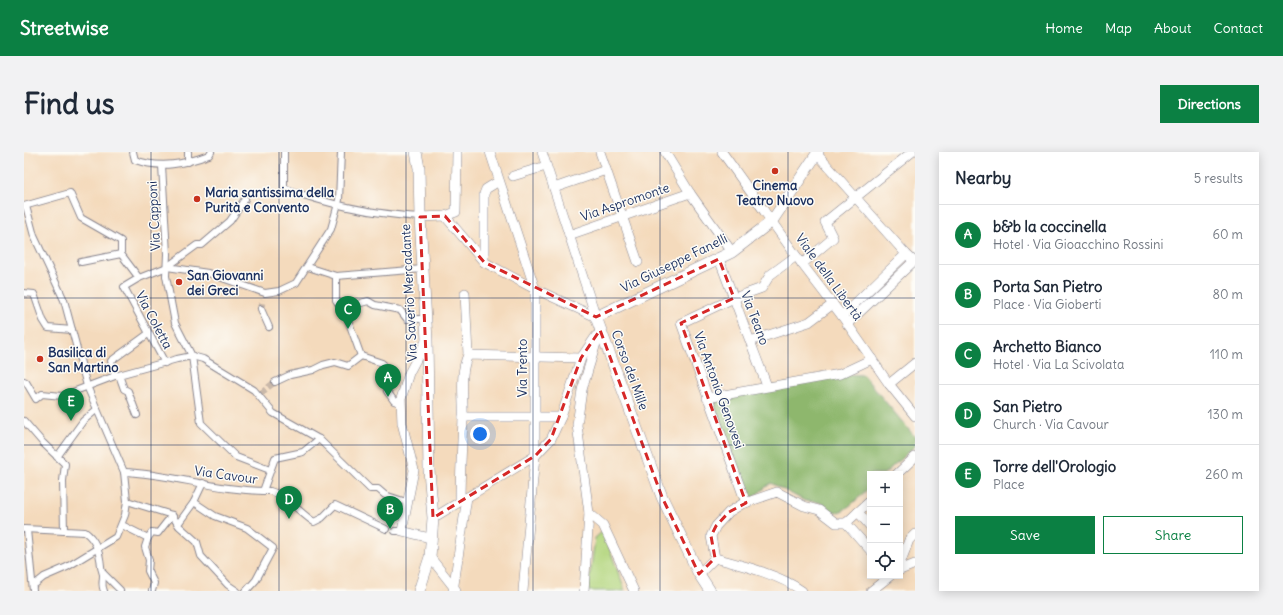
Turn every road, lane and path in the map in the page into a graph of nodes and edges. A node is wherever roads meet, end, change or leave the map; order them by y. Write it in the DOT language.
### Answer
graph roads {
  1 [pos="133,152"];
  2 [pos="188,152"];
  3 [pos="211,152"];
  4 [pos="284,152"];
  5 [pos="342,152"];
  6 [pos="416,152"];
  7 [pos="457,152"];
  8 [pos="490,152"];
  9 [pos="542,152"];
  10 [pos="600,152"];
  11 [pos="665,152"];
  12 [pos="722,152"];
  13 [pos="912,152"];
  14 [pos="818,153"];
  15 [pos="188,162"];
  16 [pos="162,165"];
  17 [pos="546,166"];
  18 [pos="606,170"];
  19 [pos="513,176"];
  20 [pos="499,181"];
  21 [pos="554,188"];
  22 [pos="690,193"];
  23 [pos="855,196"];
  24 [pos="245,199"];
  25 [pos="25,206"];
  26 [pos="338,206"];
  27 [pos="445,216"];
  28 [pos="420,217"];
  29 [pos="622,217"];
  30 [pos="772,221"];
  31 [pos="569,235"];
  32 [pos="732,252"];
  33 [pos="121,254"];
  34 [pos="906,254"];
  35 [pos="796,256"];
  36 [pos="719,259"];
  37 [pos="915,261"];
  38 [pos="80,262"];
  39 [pos="484,262"];
  40 [pos="638,262"];
  41 [pos="802,264"];
  42 [pos="167,267"];
  43 [pos="308,267"];
  44 [pos="422,269"];
  45 [pos="336,276"];
  46 [pos="139,278"];
  47 [pos="535,290"];
  48 [pos="24,293"];
  49 [pos="465,293"];
  50 [pos="734,298"];
  51 [pos="833,304"];
  52 [pos="260,309"];
  53 [pos="341,309"];
  54 [pos="842,316"];
  55 [pos="596,317"];
  56 [pos="425,319"];
  57 [pos="847,324"];
  58 [pos="269,327"];
  59 [pos="72,330"];
  60 [pos="600,330"];
  61 [pos="148,334"];
  62 [pos="427,340"];
  63 [pos="750,341"];
  64 [pos="468,355"];
  65 [pos="192,356"];
  66 [pos="361,356"];
  67 [pos="534,357"];
  68 [pos="581,358"];
  69 [pos="872,359"];
  70 [pos="165,363"];
  71 [pos="915,363"];
  72 [pos="117,376"];
  73 [pos="24,381"];
  74 [pos="275,382"];
  75 [pos="889,384"];
  76 [pos="87,386"];
  77 [pos="767,386"];
  78 [pos="707,398"];
  79 [pos="401,403"];
  80 [pos="96,410"];
  81 [pos="137,414"];
  82 [pos="535,416"];
  83 [pos="915,416"];
  84 [pos="463,417"];
  85 [pos="561,417"];
  86 [pos="24,421"];
  87 [pos="319,439"];
  88 [pos="536,456"];
  89 [pos="57,457"];
  90 [pos="915,457"];
  91 [pos="270,470"];
  92 [pos="414,470"];
  93 [pos="429,470"];
  94 [pos="901,471"];
  95 [pos="124,472"];
  96 [pos="203,483"];
  97 [pos="263,491"];
  98 [pos="464,499"];
  99 [pos="127,501"];
  100 [pos="194,502"];
  101 [pos="406,502"];
  102 [pos="746,503"];
  103 [pos="867,504"];
  104 [pos="858,512"];
  105 [pos="589,513"];
  106 [pos="172,514"];
  107 [pos="433,518"];
  108 [pos="867,522"];
  109 [pos="846,523"];
  110 [pos="178,524"];
  111 [pos="122,525"];
  112 [pos="26,529"];
  113 [pos="386,529"];
  114 [pos="64,531"];
  115 [pos="915,534"];
  116 [pos="148,538"];
  117 [pos="430,538"];
  118 [pos="867,547"];
  119 [pos="98,549"];
  120 [pos="903,556"];
  121 [pos="430,557"];
  122 [pos="715,558"];
  123 [pos="915,564"];
  124 [pos="903,569"];
  125 [pos="103,573"];
  126 [pos="699,574"];
  127 [pos="423,579"];
  128 [pos="886,579"];
  129 [pos="33,588"];
  130 [pos="103,589"];
  131 [pos="120,590"];
  132 [pos="454,590"];
  133 [pos="96,591"];
  134 [pos="152,591"];
  135 [pos="238,591"];
  136 [pos="246,591"];
  137 [pos="412,591"];
  138 [pos="419,591"];
  139 [pos="523,591"];
  140 [pos="584,591"];
  141 [pos="634,591"];
  142 [pos="710,591"];
  143 [pos="802,591"];
  144 [pos="871,591"];
  1 -- 16 [label="street"];
  2 -- 15 [label="street"];
  3 -- 15 [label="street"];
  4 -- 26 [label="street"];
  5 -- 26 [label="street"];
  6 -- 28 [label="street, Via Saverio Mercadante"];
  7 -- 27 [label="street"];
  8 -- 20 [label="street, Via Trento"];
  9 -- 17 [label="street, Corso dei Mille"];
  10 -- 18 [label="street"];
  11 -- 22 [label="street"];
  12 -- 30 [label="street, Viale della Libertà"];
  13 -- 23 [label="street"];
  14 -- 23 [label="street"];
  14 -- 30 [label="street, Via Giuseppe Fanelli"];
  15 -- 16 [label="street"];
  16 -- 42 [label="street, Via Capponi"];
  17 -- 19 [label="street"];
  17 -- 21 [label="street, Corso dei Mille"];
  18 -- 21 [label="street"];
  18 -- 29 [label="street"];
  20 -- 39 [label="street"];
  20 -- 47 [label="street, Via Trento"];
  21 -- 31 [label="street, Corso dei Mille"];
  22 -- 29 [label="street, Via Aspromonte"];
  22 -- 32 [label="street"];
  23 -- 34 [label="street"];
  23 -- 41 [label="street"];
  24 -- 42 [label="street"];
  25 -- 33 [label="street"];
  25 -- 59 [label="street"];
  26 -- 28 [label="street"];
  26 -- 43 [label="street"];
  27 -- 28 [label="street"];
  27 -- 39 [label="street"];
  28 -- 44 [label="street, Via Saverio Mercadante"];
  29 -- 31 [label="street, Via Aspromonte"];
  29 -- 40 [label="street"];
  30 -- 32 [label="street, Via Giuseppe Fanelli"];
  30 -- 35 [label="street, Viale della Libertà"];
  31 -- 55 [label="street, Corso dei Mille"];
  32 -- 36 [label="street, Via Giuseppe Fanelli"];
  33 -- 38 [label="street"];
  33 -- 46 [label="street"];
  34 -- 37 [label="street"];
  34 -- 54 [label="street"];
  35 -- 41 [label="street, Viale della Libertà"];
  35 -- 50 [label="street, Via Antonio Genovesi"];
  36 -- 50 [label="street, Via Teano"];
  36 -- 55 [label="street, Via Giuseppe Fanelli"];
  37 -- 57 [label="street"];
  39 -- 47 [label="street"];
  41 -- 51 [label="street, Viale della Libertà"];
  42 -- 43 [label="street"];
  42 -- 46 [label="street"];
  42 -- 65 [label="street, Via Capponi"];
  43 -- 45 [label="street"];
  44 -- 45 [label="street"];
  44 -- 56 [label="street, Via Saverio Mercadante"];
  45 -- 53 [label="street"];
  46 -- 61 [label="street, Via Coletta"];
  47 -- 55 [label="street"];
  47 -- 67 [label="street, Via Trento"];
  48 -- 59 [label="street"];
  49 -- 64 [label="street"];
  50 -- 63 [label="street, Via Teano"];
  50 -- 78 [label="street, Via Antonio Genovesi"];
  51 -- 54 [label="street, Viale della Libertà"];
  51 -- 63 [label="street"];
  52 -- 58 [label="street"];
  53 -- 56 [label="street"];
  53 -- 66 [label="street"];
  54 -- 57 [label="street, Viale della Libertà"];
  55 -- 60 [label="street, Corso dei Mille"];
  56 -- 62 [label="street, Via Saverio Mercadante"];
  57 -- 69 [label="street, Viale della Libertà"];
  59 -- 76 [label="street"];
  60 -- 68 [label="street"];
  60 -- 105 [label="street"];
  60 -- 126 [label="street, Corso dei Mille"];
  61 -- 70 [label="street, Via Coletta"];
  61 -- 72 [label="street"];
  62 -- 79 [label="street"];
  62 -- 93 [label="street, Via Saverio Mercadante"];
  63 -- 77 [label="street, Via Teano"];
  64 -- 67 [label="street"];
  64 -- 84 [label="street"];
  65 -- 70 [label="street"];
  65 -- 87 [label="street"];
  65 -- 91 [label="street, Via Capponi"];
  66 -- 74 [label="street"];
  66 -- 79 [label="street"];
  67 -- 68 [label="street"];
  67 -- 82 [label="street, Via Trento"];
  68 -- 85 [label="street"];
  69 -- 75 [label="street, Viale della Libertà"];
  69 -- 77 [label="street"];
  70 -- 72 [label="street"];
  71 -- 75 [label="street"];
  72 -- 76 [label="street"];
  72 -- 81 [label="street"];
  73 -- 76 [label="street"];
  75 -- 83 [label="street, Viale della Libertà"];
  76 -- 80 [label="street"];
  77 -- 78 [label="street"];
  78 -- 102 [label="street, Via Antonio Genovesi"];
  79 -- 92 [label="street"];
  80 -- 89 [label="street"];
  80 -- 95 [label="street"];
  82 -- 84 [label="street"];
  82 -- 85 [label="street"];
  82 -- 88 [label="street, Via Trento"];
  84 -- 98 [label="street"];
  85 -- 88 [label="street"];
  86 -- 89 [label="street"];
  87 -- 91 [label="street"];
  87 -- 101 [label="street"];
  88 -- 98 [label="street"];
  88 -- 139 [label="street, Via Trento"];
  89 -- 114 [label="street"];
  90 -- 94 [label="street"];
  91 -- 97 [label="street"];
  92 -- 93 [label="street"];
  92 -- 101 [label="street"];
  93 -- 107 [label="street, Via Saverio Mercadante"];
  95 -- 96 [label="street, Via Cavour"];
  95 -- 99 [label="street"];
  96 -- 97 [label="street, Via Cavour"];
  96 -- 100 [label="street"];
  97 -- 113 [label="street, Via Cavour"];
  98 -- 107 [label="street"];
  98 -- 132 [label="street"];
  99 -- 106 [label="street"];
  99 -- 111 [label="street"];
  100 -- 110 [label="street"];
  100 -- 136 [label="street"];
  101 -- 117 [label="street"];
  102 -- 109 [label="street"];
  102 -- 122 [label="street"];
  103 -- 104 [label="street"];
  104 -- 108 [label="street"];
  104 -- 109 [label="street"];
  105 -- 140 [label="street"];
  105 -- 141 [label="street"];
  106 -- 110 [label="street"];
  106 -- 116 [label="street"];
  107 -- 117 [label="street, Via Saverio Mercadante"];
  109 -- 118 [label="street"];
  110 -- 135 [label="street"];
  111 -- 116 [label="street"];
  111 -- 119 [label="street"];
  112 -- 114 [label="street"];
  112 -- 129 [label="street"];
  114 -- 119 [label="street"];
  115 -- 120 [label="street"];
  116 -- 134 [label="street"];
  117 -- 121 [label="street, Via Saverio Mercadante"];
  119 -- 125 [label="street"];
  119 -- 129 [label="street"];
  121 -- 127 [label="street, Via Saverio Mercadante"];
  121 -- 132 [label="street"];
  122 -- 126 [label="street"];
  122 -- 143 [label="street"];
  123 -- 124 [label="street"];
  125 -- 130 [label="street"];
  125 -- 131 [label="street"];
  126 -- 142 [label="street, Corso dei Mille"];
  127 -- 137 [label="street"];
  127 -- 138 [label="street, Via Saverio Mercadante"];
  128 -- 144 [label="street"];
  130 -- 133 [label="street"];
}
